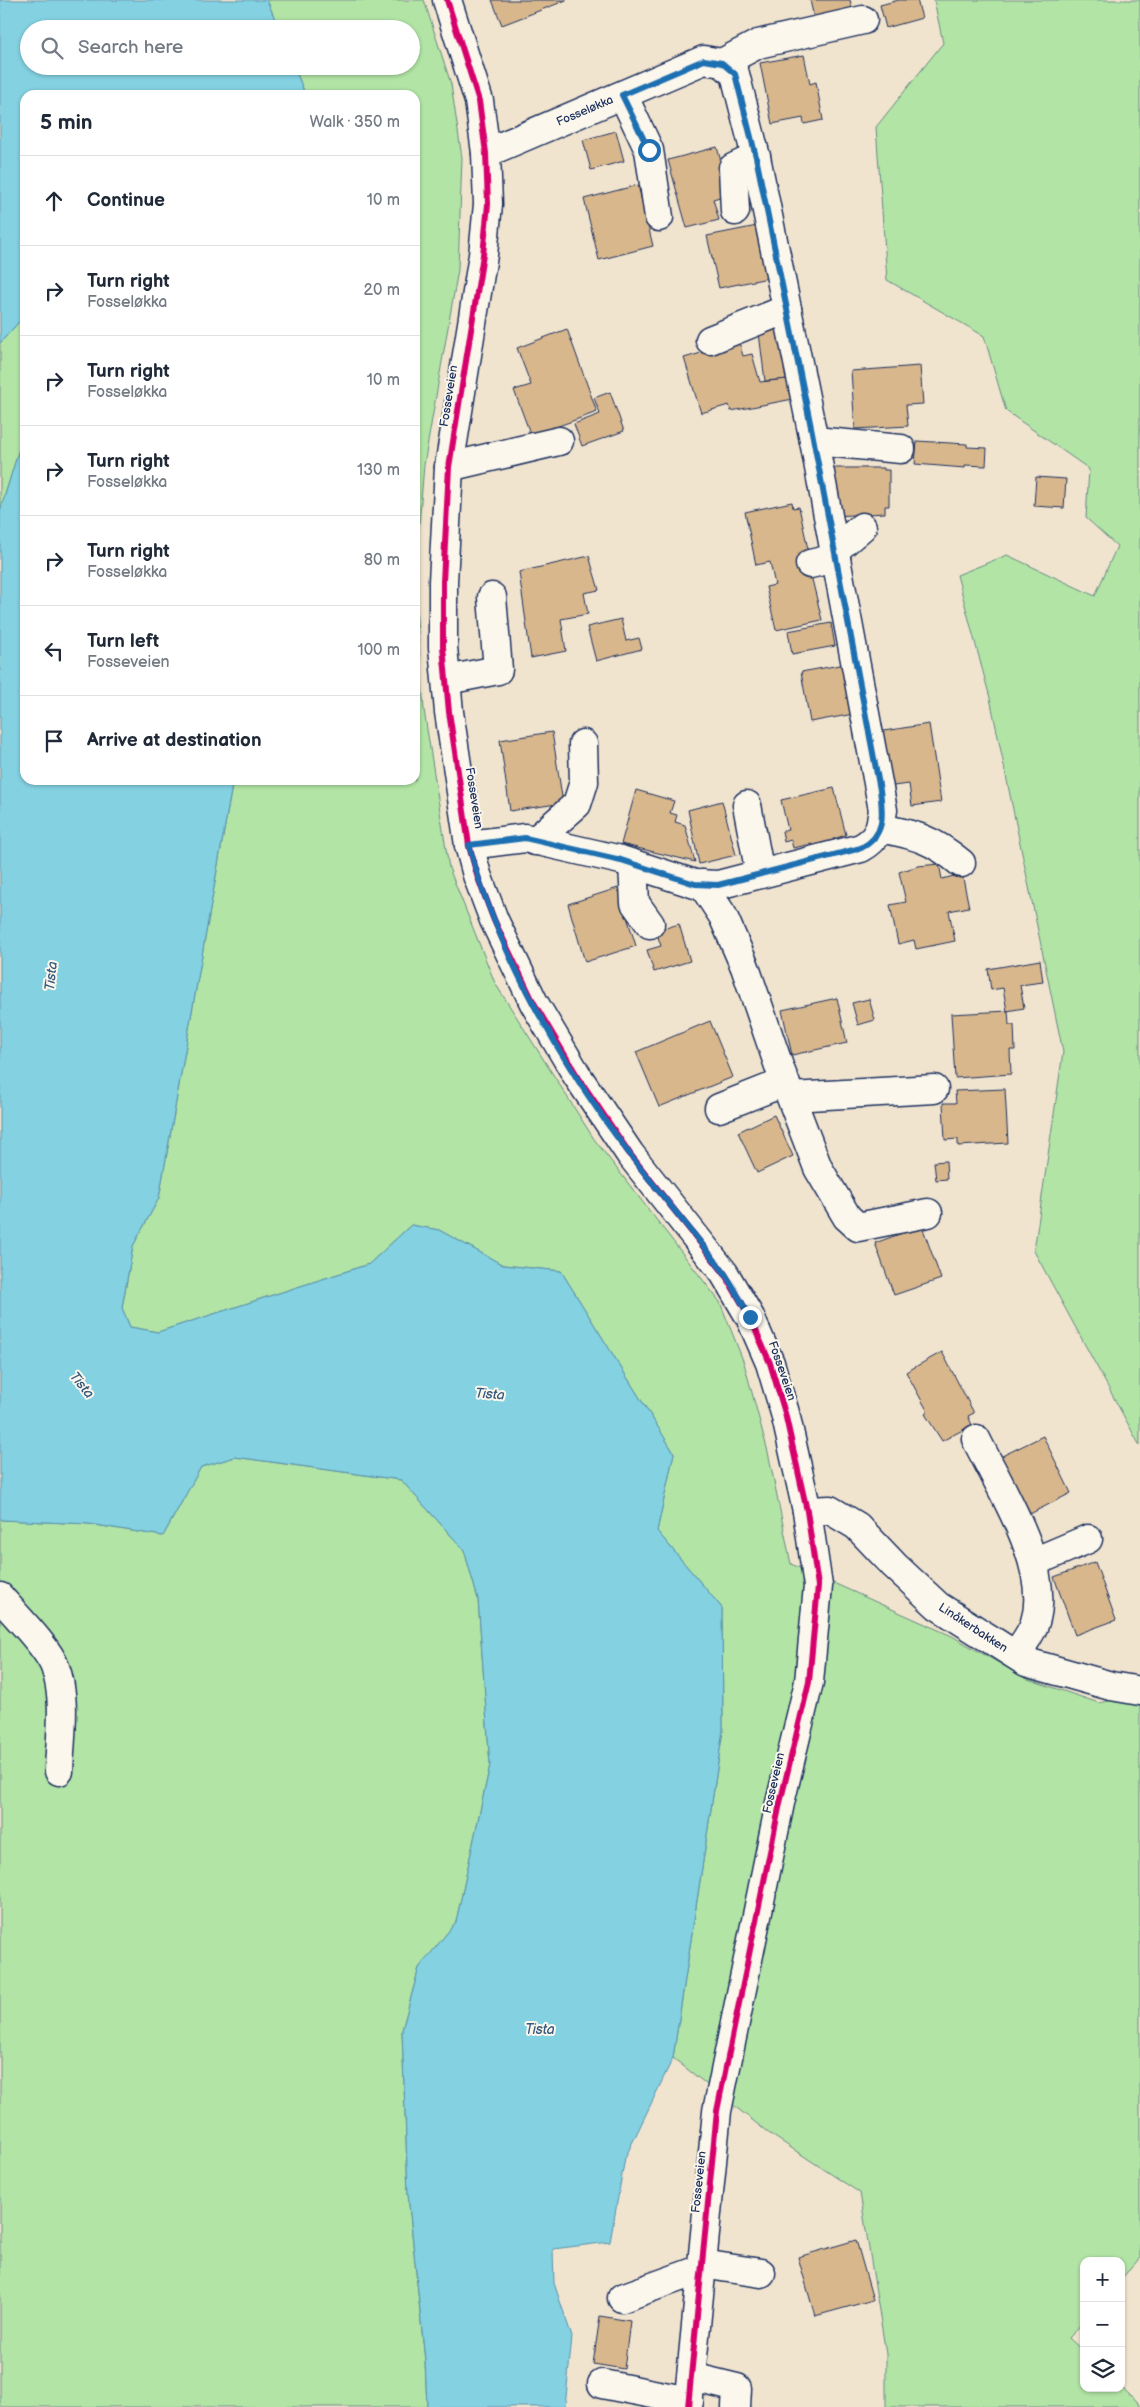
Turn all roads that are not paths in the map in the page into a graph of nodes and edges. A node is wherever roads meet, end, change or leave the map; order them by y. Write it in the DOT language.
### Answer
graph roads {
  1 [pos="447,0"];
  2 [pos="863,20"];
  3 [pos="722,63"];
  4 [pos="622,95"];
  5 [pos="486,153"];
  6 [pos="756,157"];
  7 [pos="735,211"];
  8 [pos="659,217"];
  9 [pos="786,309"];
  10 [pos="710,340"];
  11 [pos="559,440"];
  12 [pos="814,441"];
  13 [pos="901,449"];
  14 [pos="449,467"];
  15 [pos="862,527"];
  16 [pos="827,557"];
  17 [pos="492,597"];
  18 [pos="446,680"];
  19 [pos="583,744"];
  20 [pos="747,805"];
  21 [pos="880,828"];
  22 [pos="534,841"];
  23 [pos="469,845"];
  24 [pos="961,863"];
  25 [pos="633,864"];
  26 [pos="760,874"];
  27 [pos="702,884"];
  28 [pos="650,924"];
  29 [pos="934,1088"];
  30 [pos="788,1090"];
  31 [pos="720,1108"];
  32 [pos="928,1213"];
  33 [pos="976,1439"];
  34 [pos="807,1511"];
  35 [pos="1088,1539"];
  36 [pos="1034,1562"];
  37 [pos="0,1597"];
  38 [pos="1016,1656"];
  39 [pos="1140,1691"];
  40 [pos="59,1771"];
  41 [pos="702,2267"];
  42 [pos="761,2274"];
  43 [pos="622,2298"];
  44 [pos="602,2384"];
  45 [pos="690,2395"];
  46 [pos="736,2407"];
  1 -- 5 [label="street, Fosseveien"];
  2 -- 3 [label="street"];
  3 -- 4 [label="street, Fosseløkka"];
  3 -- 6 [label="street"];
  4 -- 5 [label="street, Fosseløkka"];
  4 -- 8 [label="street"];
  5 -- 14 [label="street, Fosseveien"];
  6 -- 7 [label="street"];
  6 -- 9 [label="street"];
  9 -- 10 [label="street"];
  9 -- 12 [label="street"];
  11 -- 14 [label="street"];
  12 -- 13 [label="street"];
  12 -- 16 [label="street"];
  14 -- 18 [label="street, Fosseveien"];
  15 -- 16 [label="street"];
  16 -- 21 [label="street"];
  17 -- 18 [label="street"];
  18 -- 23 [label="street, Fosseveien"];
  19 -- 22 [label="street"];
  20 -- 26 [label="street"];
  21 -- 24 [label="street"];
  21 -- 26 [label="street"];
  22 -- 23 [label="street"];
  22 -- 25 [label="street"];
  23 -- 34 [label="street, Fosseveien"];
  25 -- 27 [label="street"];
  25 -- 28 [label="street"];
  26 -- 27 [label="street"];
  27 -- 30 [label="street"];
  29 -- 30 [label="street"];
  30 -- 31 [label="street"];
  30 -- 32 [label="street"];
  33 -- 36 [label="street"];
  34 -- 38 [label="street, Linåkerbakken"];
  34 -- 41 [label="street, Fosseveien"];
  35 -- 36 [label="street"];
  36 -- 38 [label="street"];
  37 -- 40 [label="street"];
  38 -- 39 [label="street, Linåkerbakken"];
  41 -- 42 [label="street"];
  41 -- 43 [label="street"];
  41 -- 45 [label="street, Fosseveien"];
  44 -- 45 [label="street"];
  45 -- 46 [label="street"];
}
